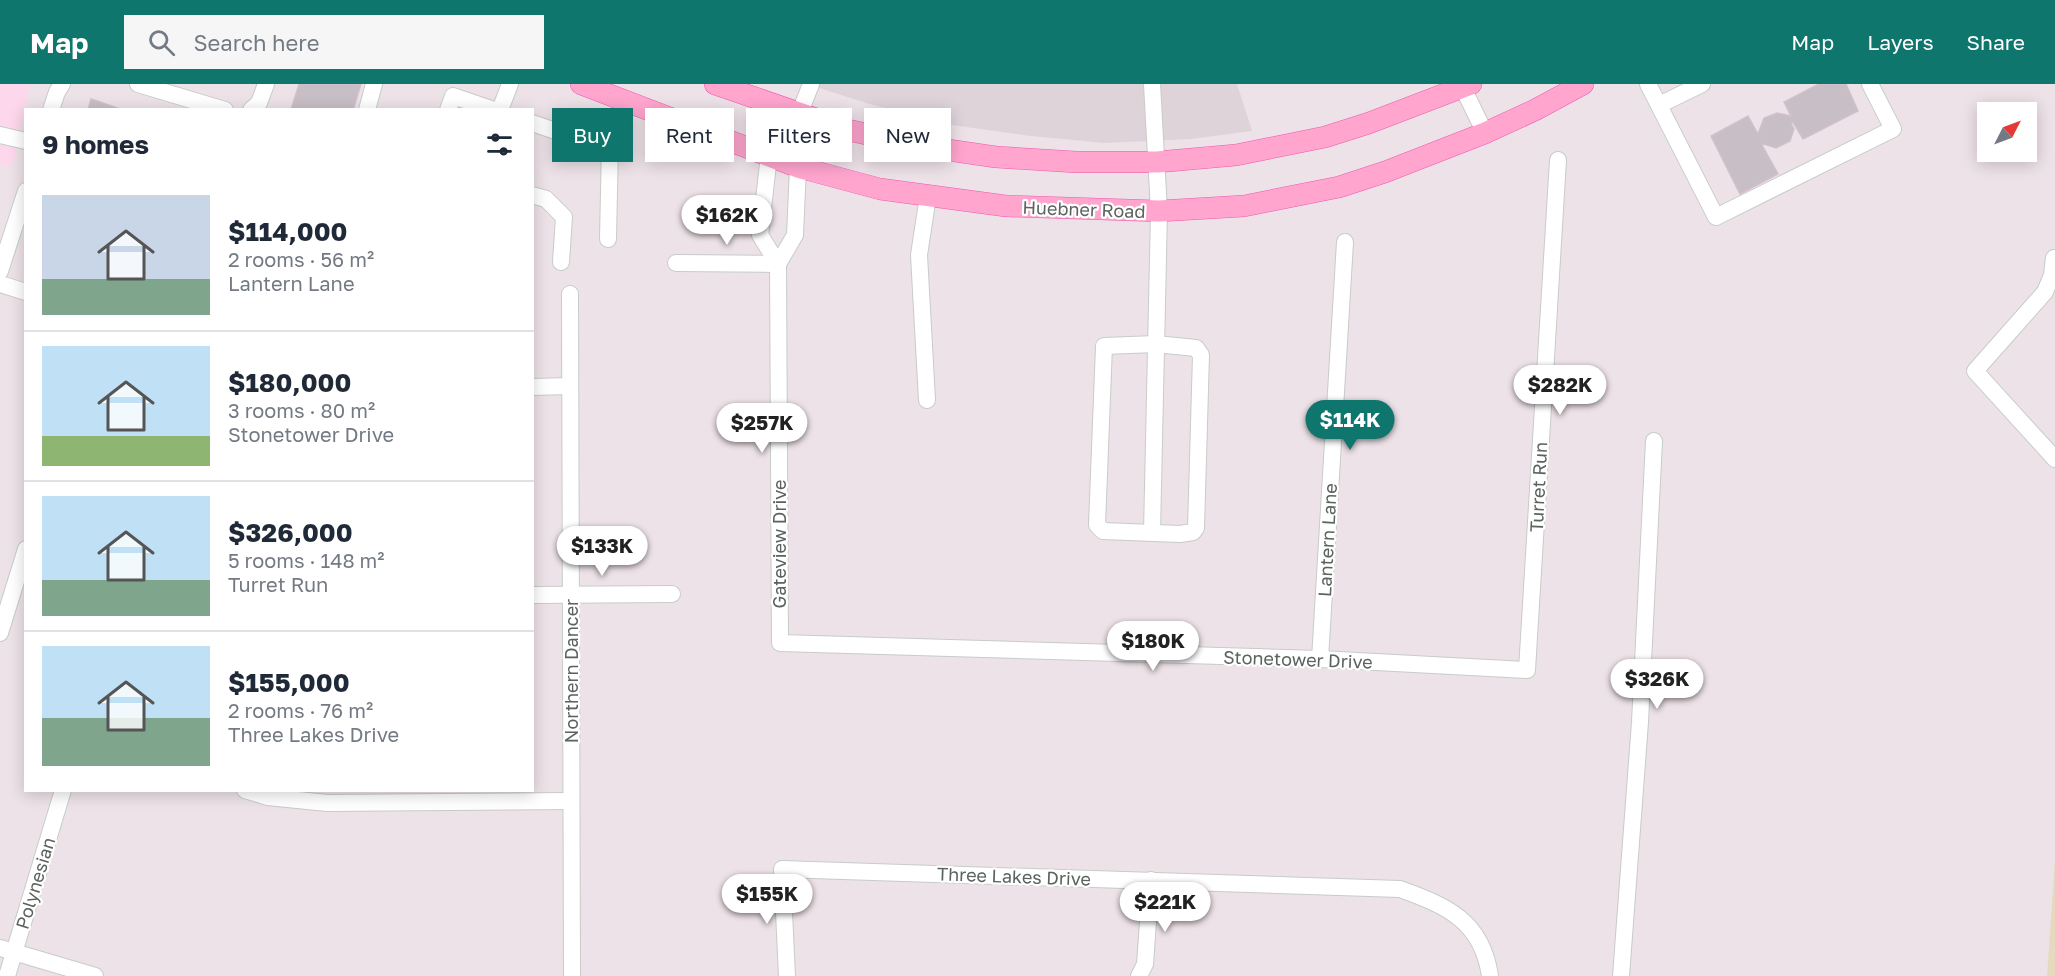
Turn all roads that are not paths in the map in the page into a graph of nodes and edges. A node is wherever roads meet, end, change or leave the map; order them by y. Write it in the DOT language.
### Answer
graph roads {
  1 [pos="138,84"];
  2 [pos="266,84"];
  3 [pos="374,84"];
  4 [pos="510,84"];
  5 [pos="581,84"];
  6 [pos="715,84"];
  7 [pos="811,84"];
  8 [pos="1152,84"];
  9 [pos="1583,84"];
  10 [pos="1648,84"];
  11 [pos="1702,84"];
  12 [pos="1870,84"];
  13 [pos="1465,85"];
  14 [pos="58,87"];
  15 [pos="627,101"];
  16 [pos="1659,105"];
  17 [pos="52,108"];
  18 [pos="218,108"];
  19 [pos="253,108"];
  20 [pos="368,108"];
  21 [pos="449,108"];
  22 [pos="488,108"];
  23 [pos="501,108"];
  24 [pos="781,108"];
  25 [pos="801,108"];
  26 [pos="534,124"];
  27 [pos="552,130"];
  28 [pos="852,131"];
  29 [pos="1485,133"];
  30 [pos="0,135"];
  31 [pos="24,141"];
  32 [pos="746,146"];
  33 [pos="1558,160"];
  34 [pos="768,162"];
  35 [pos="786,162"];
  36 [pos="798,162"];
  37 [pos="1157,162"];
  38 [pos="798,167"];
  39 [pos="534,196"];
  40 [pos="928,196"];
  41 [pos="24,197"];
  42 [pos="1159,211"];
  43 [pos="608,239"];
  44 [pos="1345,242"];
  45 [pos="2054,258"];
  46 [pos="561,262"];
  47 [pos="676,263"];
  48 [pos="778,264"];
  49 [pos="0,271"];
  50 [pos="0,284"];
  51 [pos="24,291"];
  52 [pos="570,294"];
  53 [pos="1156,344"];
  54 [pos="570,386"];
  55 [pos="534,387"];
  56 [pos="927,400"];
  57 [pos="1654,441"];
  58 [pos="2055,459"];
  59 [pos="1152,533"];
  60 [pos="24,555"];
  61 [pos="571,594"];
  62 [pos="672,594"];
  63 [pos="534,595"];
  64 [pos="0,633"];
  65 [pos="780,643"];
  66 [pos="1320,659"];
  67 [pos="1527,670"];
  68 [pos="62,792"];
  69 [pos="252,792"];
  70 [pos="571,801"];
  71 [pos="1151,880"];
  72 [pos="7,950"];
  73 [pos="8,976"];
  74 [pos="95,976"];
  75 [pos="572,976"];
  76 [pos="787,976"];
  77 [pos="1139,976"];
  78 [pos="1491,976"];
  79 [pos="1621,976"];
  1 -- 18 [label="street"];
  2 -- 19 [label="street"];
  3 -- 20 [label="street"];
  4 -- 23 [label="street"];
  5 -- 15 [label="main road, Huebner Road"];
  6 -- 24 [label="main road"];
  7 -- 25 [label="street"];
  8 -- 37 [label="street"];
  9 -- 29 [label="main road, Huebner Road"];
  10 -- 16 [label="street"];
  11 -- 16 [label="street"];
  12 -- 16 [label="street"];
  13 -- 29 [label="street"];
  13 -- 37 [label="main road"];
  14 -- 17 [label="street"];
  15 -- 32 [label="main road, Huebner Road"];
  15 -- 43 [label="street"];
  21 -- 22 [label="street"];
  26 -- 27 [label="street"];
  28 -- 37 [label="main road"];
  29 -- 42 [label="main road, Huebner Road"];
  30 -- 31 [label="street"];
  33 -- 67 [label="street, Turret Run"];
  34 -- 48 [label="street"];
  35 -- 38 [label="main road, Huebner Road"];
  36 -- 38 [label="street"];
  37 -- 42 [label="street"];
  38 -- 40 [label="main road, Huebner Road"];
  38 -- 48 [label="street"];
  39 -- 46 [label="street"];
  40 -- 42 [label="main road, Huebner Road"];
  40 -- 56 [label="street"];
  41 -- 49 [label="street"];
  42 -- 53 [label="street"];
  44 -- 66 [label="street, Lantern Lane"];
  45 -- 58 [label="street"];
  47 -- 48 [label="street"];
  48 -- 65 [label="street, Gateview Drive"];
  50 -- 51 [label="street"];
  52 -- 54 [label="street, Northern Dancer"];
  53 -- 59 [label="street"];
  53 -- 59 [label="street"];
  53 -- 59 [label="street"];
  54 -- 55 [label="street"];
  54 -- 61 [label="street, Northern Dancer"];
  57 -- 79 [label="street"];
  60 -- 64 [label="street"];
  61 -- 62 [label="street"];
  61 -- 63 [label="street"];
  61 -- 70 [label="street, Northern Dancer"];
  65 -- 66 [label="street, Stonetower Drive"];
  66 -- 67 [label="street, Stonetower Drive"];
  68 -- 72 [label="street, Polynesian"];
  69 -- 70 [label="street"];
  70 -- 75 [label="street, Northern Dancer"];
  71 -- 76 [label="street, Three Lakes Drive"];
  71 -- 77 [label="street"];
  71 -- 78 [label="street, Three Lakes Drive"];
  72 -- 73 [label="street, Polynesian"];
  72 -- 74 [label="street"];
}
